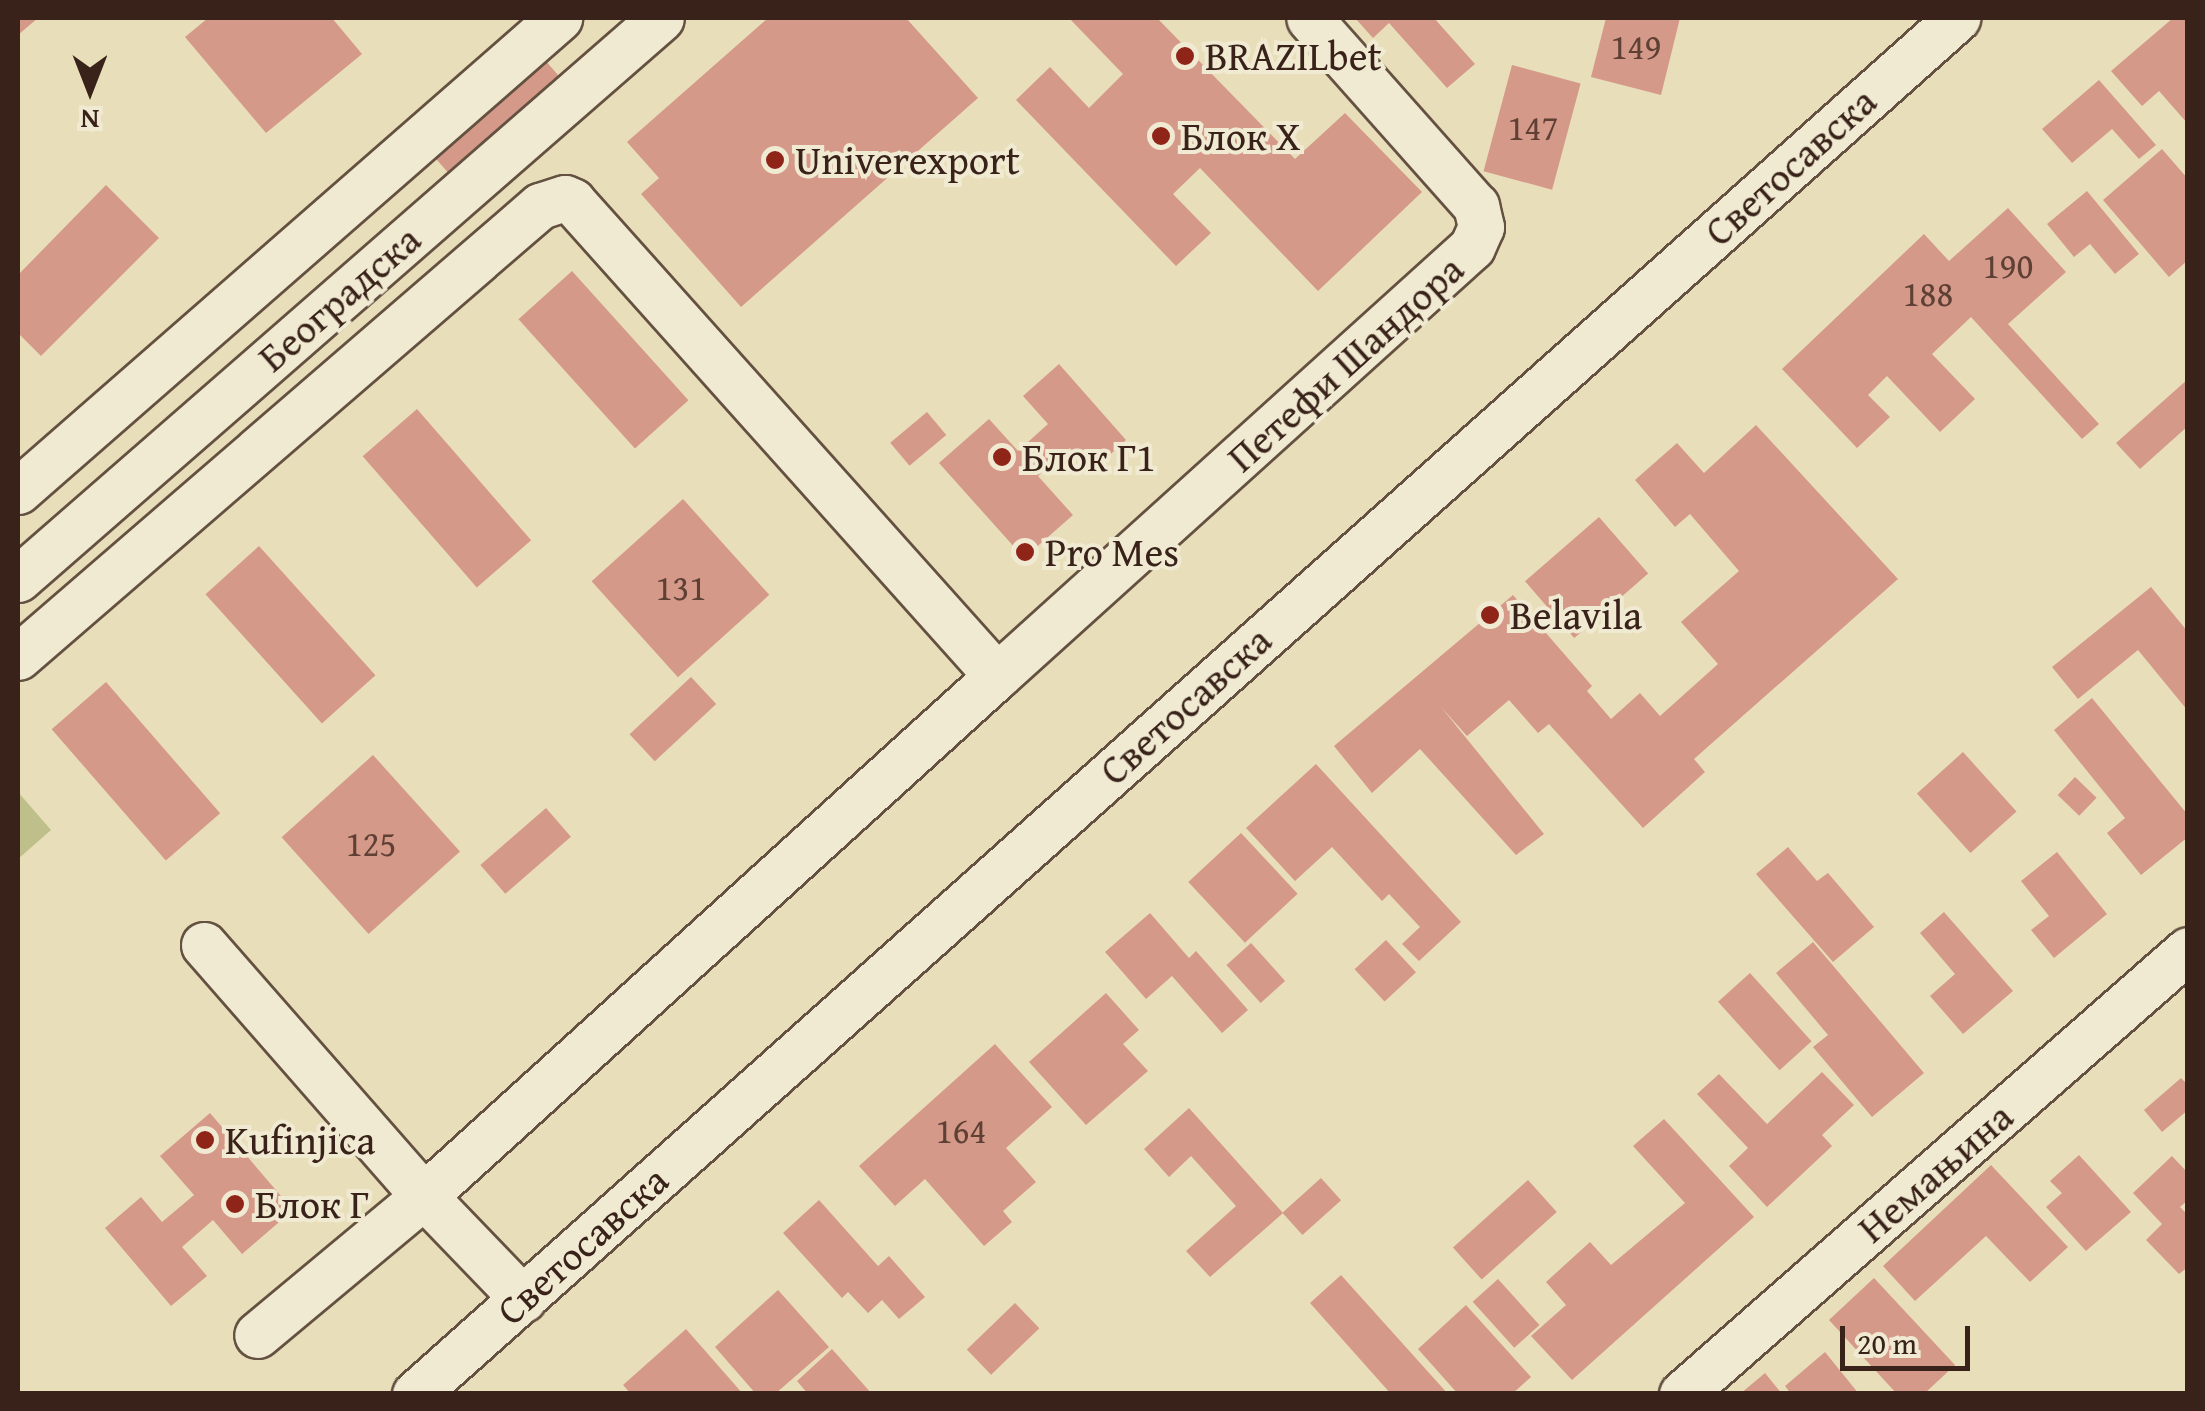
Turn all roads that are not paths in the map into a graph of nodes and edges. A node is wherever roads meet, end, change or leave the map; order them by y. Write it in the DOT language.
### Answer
graph roads {
  1 [pos="559,18"];
  2 [pos="661,18"];
  3 [pos="1310,18"];
  4 [pos="1957,18"];
  5 [pos="18,491"];
  6 [pos="18,579"];
  7 [pos="18,657"];
  8 [pos="997,676"];
  9 [pos="204,944"];
  10 [pos="2188,950"];
  11 [pos="424,1196"];
  12 [pos="523,1299"];
  13 [pos="257,1335"];
  14 [pos="415,1394"];
  15 [pos="1682,1394"];
  1 -- 5 [label="street, Београдска"];
  2 -- 6 [label="street, Београдска"];
  3 -- 8 [label="street, Петефи Шандора"];
  4 -- 12 [label="street, Светосавска"];
  7 -- 8 [label="street"];
  8 -- 11 [label="street, Петефи Шандора"];
  9 -- 11 [label="street"];
  10 -- 15 [label="street, Немањина"];
  11 -- 12 [label="street"];
  11 -- 13 [label="street, Петефи Шандора"];
  12 -- 14 [label="street, Светосавска"];
}
